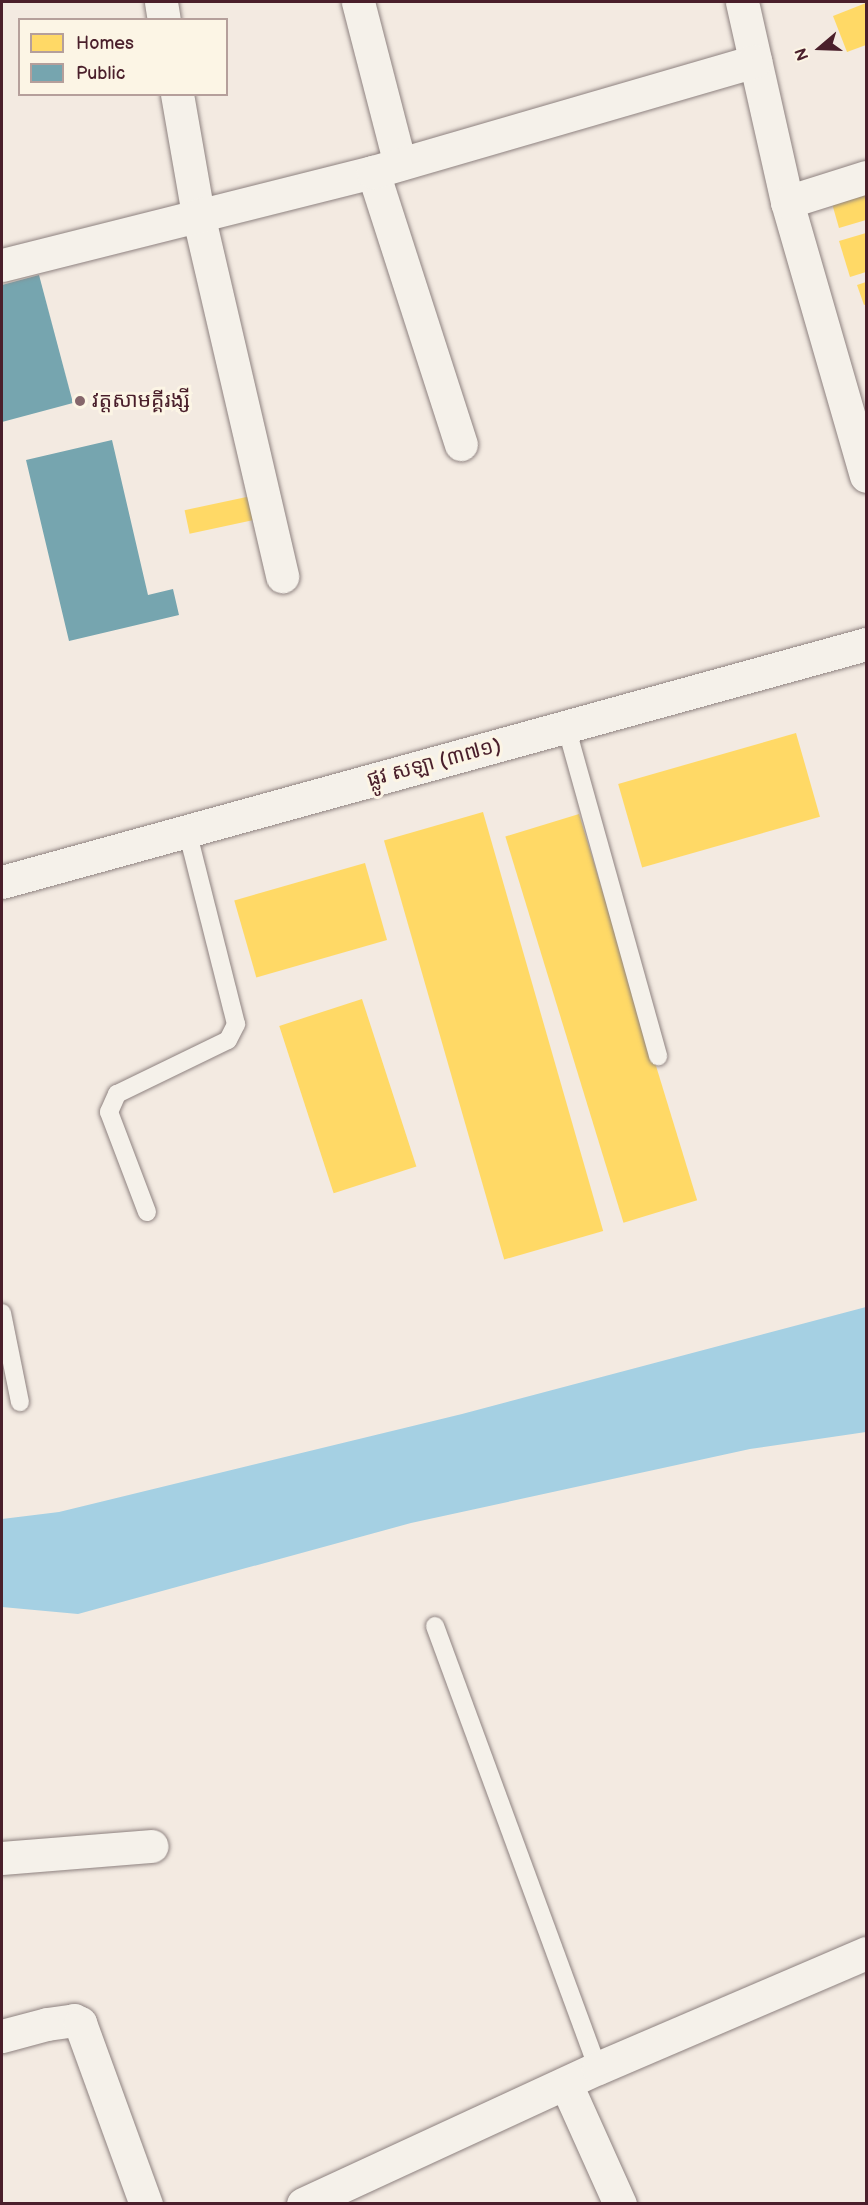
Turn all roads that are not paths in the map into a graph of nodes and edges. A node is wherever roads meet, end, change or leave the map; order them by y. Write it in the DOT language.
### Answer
graph roads {
  1 [pos="161,2"];
  2 [pos="358,2"];
  3 [pos="742,2"];
  4 [pos="164,18"];
  5 [pos="755,61"];
  6 [pos="177,96"];
  7 [pos="387,168"];
  8 [pos="867,177"];
  9 [pos="787,202"];
  10 [pos="198,214"];
  11 [pos="2,265"];
  12 [pos="858,414"];
  13 [pos="461,444"];
  14 [pos="867,476"];
  15 [pos="282,576"];
  16 [pos="867,644"];
  17 [pos="566,726"];
  18 [pos="187,831"];
  19 [pos="2,882"];
  20 [pos="658,1056"];
  21 [pos="147,1212"];
  22 [pos="2,1313"];
  23 [pos="20,1402"];
  24 [pos="435,1626"];
  25 [pos="152,1846"];
  26 [pos="2,1858"];
  27 [pos="867,1953"];
  28 [pos="2,2036"];
  29 [pos="598,2068"];
  30 [pos="566,2084"];
  31 [pos="146,2204"];
  32 [pos="303,2204"];
  33 [pos="620,2204"];
  1 -- 4 [label="street"];
  2 -- 7 [label="street"];
  3 -- 5 [label="street"];
  5 -- 7 [label="street"];
  5 -- 9 [label="street"];
  6 -- 10 [label="street"];
  7 -- 10 [label="street"];
  7 -- 13 [label="street"];
  8 -- 9 [label="street"];
  9 -- 12 [label="street"];
  10 -- 11 [label="street"];
  10 -- 15 [label="street"];
  12 -- 14 [label="street"];
  16 -- 17 [label="street, ផ្លូវ សឡា (៣៧១)"];
  17 -- 18 [label="street, ផ្លូវ សឡា (៣៧១)"];
  17 -- 20 [label="lane"];
  18 -- 19 [label="street, ផ្លូវ សឡា (៣៧១)"];
  18 -- 21 [label="lane"];
  22 -- 23 [label="lane"];
  24 -- 29 [label="lane"];
  25 -- 26 [label="street"];
  27 -- 29 [label="street"];
  28 -- 31 [label="street"];
  29 -- 30 [label="street"];
  30 -- 32 [label="street"];
  30 -- 33 [label="street"];
}
